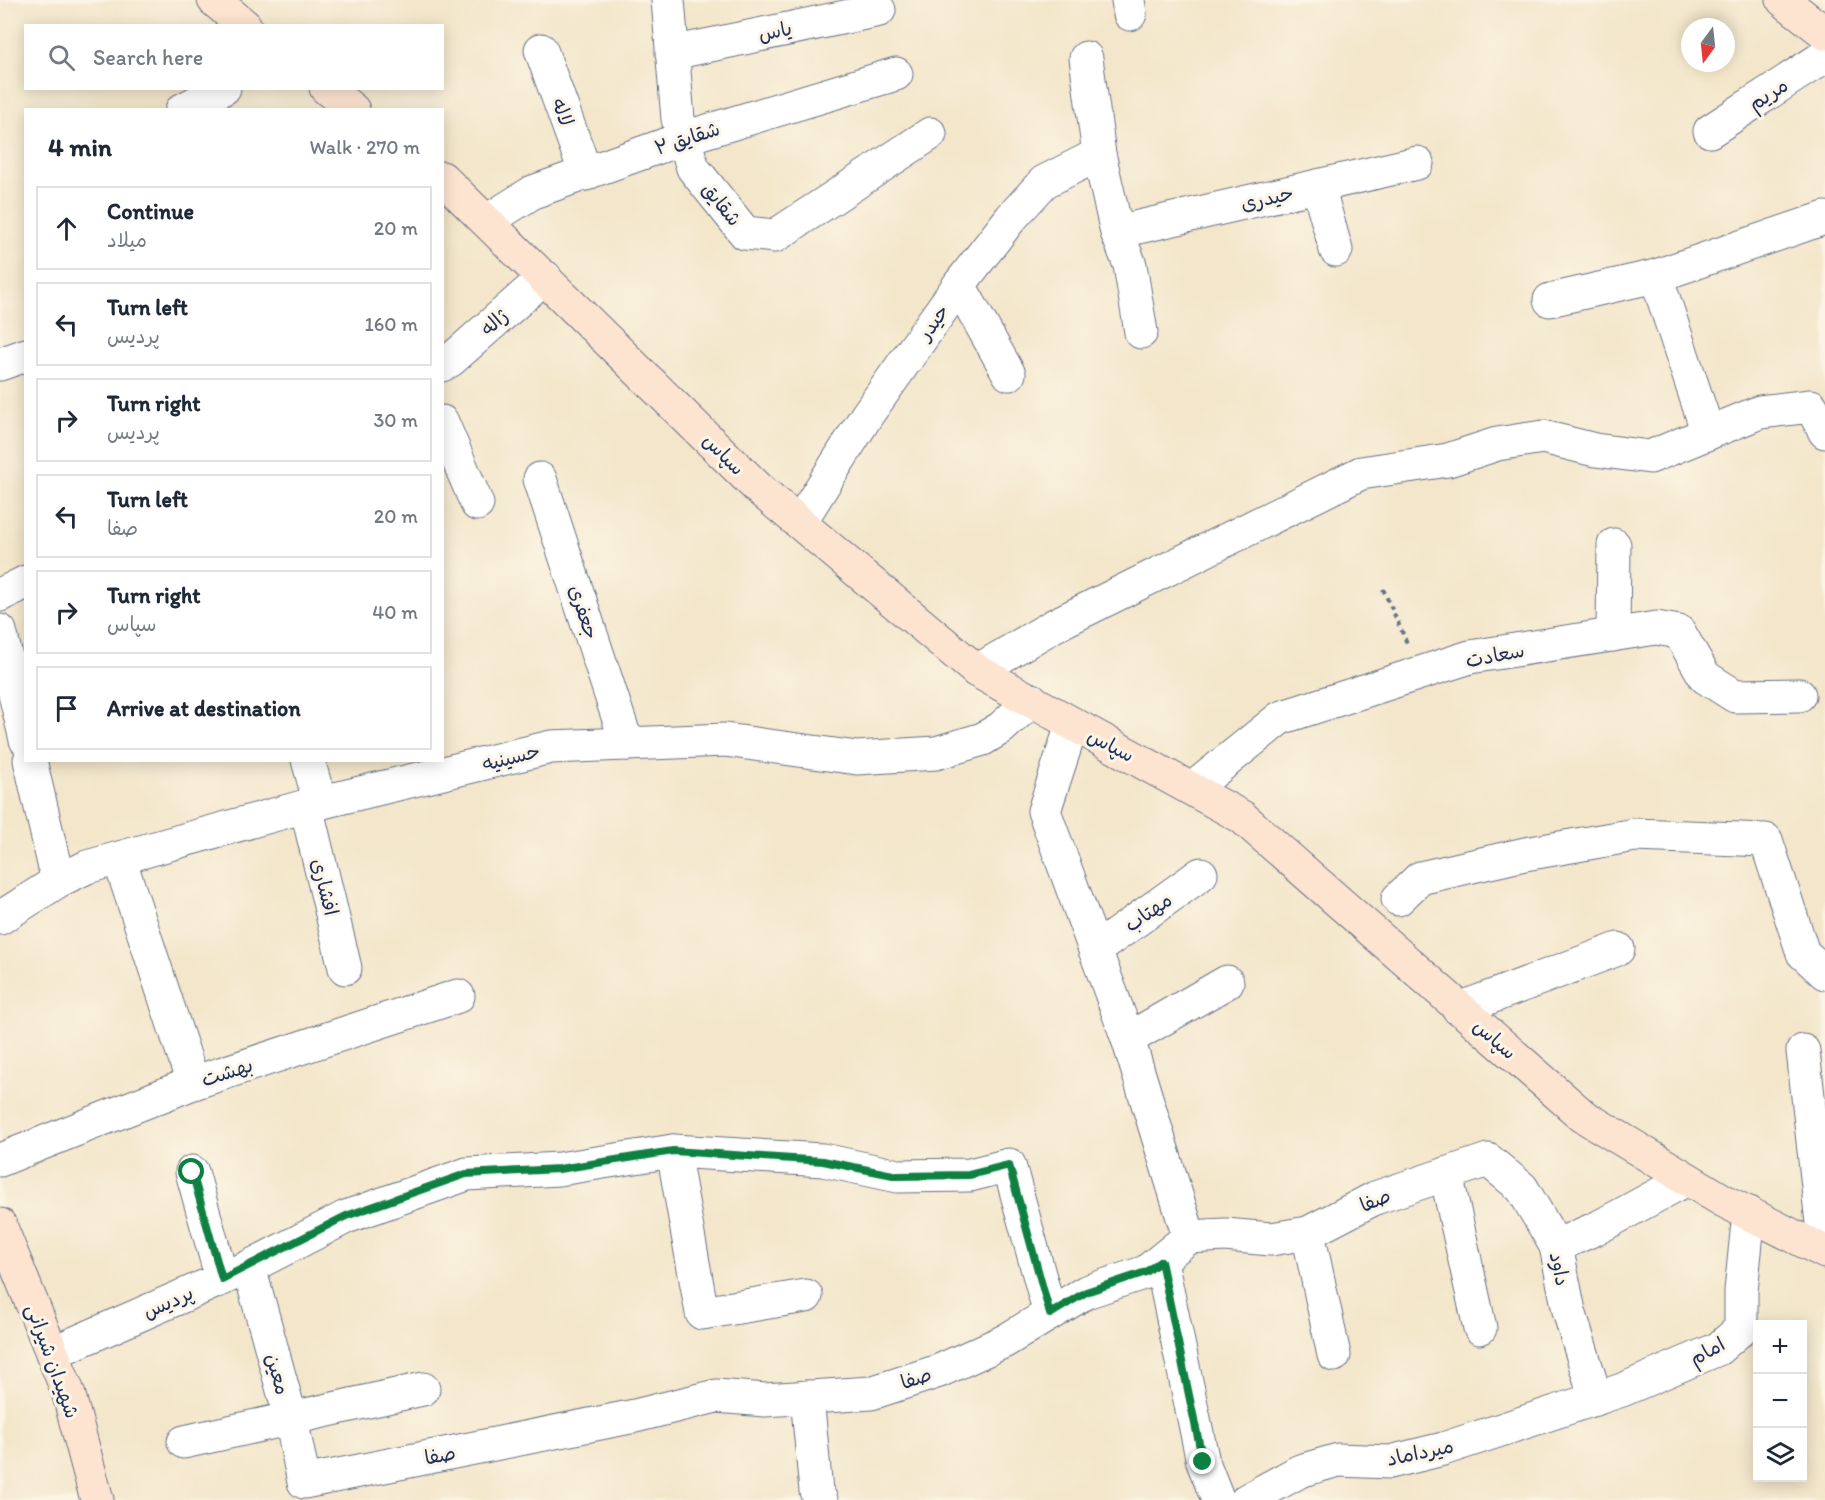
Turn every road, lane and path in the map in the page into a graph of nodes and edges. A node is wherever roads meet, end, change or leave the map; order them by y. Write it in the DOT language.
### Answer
graph roads {
  1 [pos="214,0"];
  2 [pos="668,0"];
  3 [pos="1783,0"];
  4 [pos="879,10"];
  5 [pos="244,24"];
  6 [pos="1825,33"];
  7 [pos="540,50"];
  8 [pos="672,52"];
  9 [pos="1825,56"];
  10 [pos="1086,58"];
  11 [pos="896,74"];
  12 [pos="220,90"];
  13 [pos="328,90"];
  14 [pos="186,108"];
  15 [pos="351,108"];
  16 [pos="1710,131"];
  17 [pos="930,134"];
  18 [pos="684,138"];
  19 [pos="1099,154"];
  20 [pos="1417,163"];
  21 [pos="586,174"];
  22 [pos="444,180"];
  23 [pos="1318,186"];
  24 [pos="1825,218"];
  25 [pos="487,221"];
  26 [pos="1117,232"];
  27 [pos="1336,250"];
  28 [pos="1656,276"];
  29 [pos="544,277"];
  30 [pos="959,285"];
  31 [pos="1550,300"];
  32 [pos="1141,332"];
  33 [pos="24,357"];
  34 [pos="0,364"];
  35 [pos="444,364"];
  36 [pos="1009,374"];
  37 [pos="444,427"];
  38 [pos="1825,432"];
  39 [pos="1708,433"];
  40 [pos="540,479"];
  41 [pos="477,504"];
  42 [pos="800,522"];
  43 [pos="1614,545"];
  44 [pos="24,583"];
  45 [pos="1383,589"];
  46 [pos="0,595"];
  47 [pos="0,631"];
  48 [pos="1613,635"];
  49 [pos="977,671"];
  50 [pos="1421,673"];
  51 [pos="1799,695"];
  52 [pos="1032,700"];
  53 [pos="1072,725"];
  54 [pos="24,732"];
  55 [pos="627,744"];
  56 [pos="30,762"];
  57 [pos="308,762"];
  58 [pos="1192,789"];
  59 [pos="313,804"];
  60 [pos="119,858"];
  61 [pos="1201,874"];
  62 [pos="58,881"];
  63 [pos="1398,899"];
  64 [pos="0,918"];
  65 [pos="1618,949"];
  66 [pos="1095,950"];
  67 [pos="345,968"];
  68 [pos="1825,974"];
  69 [pos="1227,982"];
  70 [pos="458,996"];
  71 [pos="1459,1009"];
  72 [pos="1128,1039"];
  73 [pos="1803,1051"];
  74 [pos="193,1083"];
  75 [pos="673,1151"];
  76 [pos="0,1160"];
  77 [pos="1488,1160"];
  78 [pos="192,1172"];
  79 [pos="1446,1174"];
  80 [pos="1687,1179"];
  81 [pos="1749,1213"];
  82 [pos="0,1225"];
  83 [pos="1308,1233"];
  84 [pos="1189,1237"];
  85 [pos="1556,1246"];
  86 [pos="1824,1251"];
  87 [pos="1161,1261"];
  88 [pos="236,1273"];
  89 [pos="806,1296"];
  90 [pos="1050,1314"];
  91 [pos="1480,1328"];
  92 [pos="52,1353"];
  93 [pos="1334,1354"];
  94 [pos="423,1389"];
  95 [pos="807,1397"];
  96 [pos="1596,1399"];
  97 [pos="291,1419"];
  98 [pos="184,1442"];
  99 [pos="304,1482"];
  100 [pos="97,1500"];
  101 [pos="821,1500"];
  102 [pos="1218,1500"];
  103 [pos="1247,1500"];
  1 -- 5 [label="street"];
  2 -- 8 [label="street, شقایق"];
  3 -- 6 [label="street"];
  4 -- 8 [label="street, یاس"];
  7 -- 21 [label="street, لاله"];
  8 -- 18 [label="street, شقایق"];
  9 -- 16 [label="street, مریم"];
  10 -- 19 [label="street"];
  11 -- 18 [label="street, شقایق ۲"];
  12 -- 14 [label="street"];
  13 -- 15 [label="street"];
  17 -- 18 [label="street, شقایق"];
  18 -- 21 [label="street, شقایق ۲"];
  19 -- 26 [label="street"];
  19 -- 30 [label="street, حیدر"];
  20 -- 23 [label="street, حیدری"];
  21 -- 25 [label="street, شقایق ۲"];
  22 -- 25 [label="street, سپاس"];
  23 -- 26 [label="street, حیدری"];
  23 -- 27 [label="street"];
  24 -- 28 [label="street"];
  25 -- 29 [label="street, سپاس"];
  26 -- 32 [label="street"];
  28 -- 31 [label="street"];
  28 -- 39 [label="street"];
  29 -- 35 [label="street, ژاله"];
  29 -- 42 [label="street, سپاس"];
  30 -- 36 [label="street"];
  30 -- 42 [label="street, حیدر"];
  33 -- 34 [label="street"];
  37 -- 41 [label="street"];
  38 -- 39 [label="street"];
  39 -- 49 [label="street"];
  40 -- 55 [label="street, جعفری"];
  42 -- 49 [label="street, سپاس"];
  43 -- 48 [label="street"];
  44 -- 46 [label="street"];
  45 -- 50 [label="path"];
  47 -- 54 [label="street"];
  48 -- 50 [label="street, سعادت"];
  48 -- 51 [label="street, سعادت"];
  49 -- 52 [label="street, سپاس"];
  50 -- 58 [label="street, سعادت"];
  52 -- 53 [label="street, سپاس"];
  52 -- 55 [label="street, حسینیه"];
  53 -- 58 [label="street, سپاس"];
  53 -- 66 [label="street"];
  55 -- 59 [label="street, حسینیه"];
  56 -- 62 [label="street"];
  57 -- 59 [label="street, افشاری"];
  58 -- 71 [label="street, سپاس"];
  59 -- 60 [label="street, حسینیه"];
  59 -- 67 [label="street, افشاری"];
  60 -- 62 [label="street, حسینیه"];
  60 -- 74 [label="street"];
  61 -- 66 [label="street, مهتاب"];
  62 -- 64 [label="street, حسینیه"];
  63 -- 68 [label="street"];
  65 -- 71 [label="street"];
  66 -- 72 [label="street"];
  69 -- 72 [label="street"];
  70 -- 74 [label="street, بهشت"];
  71 -- 80 [label="street, سپاس"];
  72 -- 84 [label="street"];
  73 -- 86 [label="street"];
  74 -- 76 [label="street, بهشت"];
  75 -- 88 [label="street, پردیس"];
  75 -- 89 [label="street"];
  75 -- 90 [label="street, پردیس"];
  77 -- 79 [label="street, صفا"];
  77 -- 85 [label="street, داود"];
  78 -- 88 [label="street, معین"];
  79 -- 83 [label="street, صفا"];
  79 -- 91 [label="street"];
  80 -- 81 [label="street, سپاس"];
  80 -- 85 [label="street"];
  81 -- 86 [label="street, سپاس"];
  81 -- 96 [label="street, امام"];
  82 -- 92 [label="street, شهیدان شیرانی"];
  83 -- 84 [label="street, صفا"];
  83 -- 93 [label="street"];
  84 -- 87 [label="street, صفا"];
  85 -- 96 [label="street, داود"];
  87 -- 90 [label="street, صفا"];
  87 -- 102 [label="street"];
  88 -- 92 [label="street, پردیس"];
  88 -- 97 [label="street, معین"];
  90 -- 95 [label="street, صفا"];
  92 -- 100 [label="street, شهیدان شیرانی"];
  94 -- 97 [label="street"];
  95 -- 99 [label="street, صفا"];
  95 -- 101 [label="street"];
  96 -- 103 [label="street, میرداماد"];
  97 -- 98 [label="street"];
  97 -- 99 [label="street, معین"];
}
